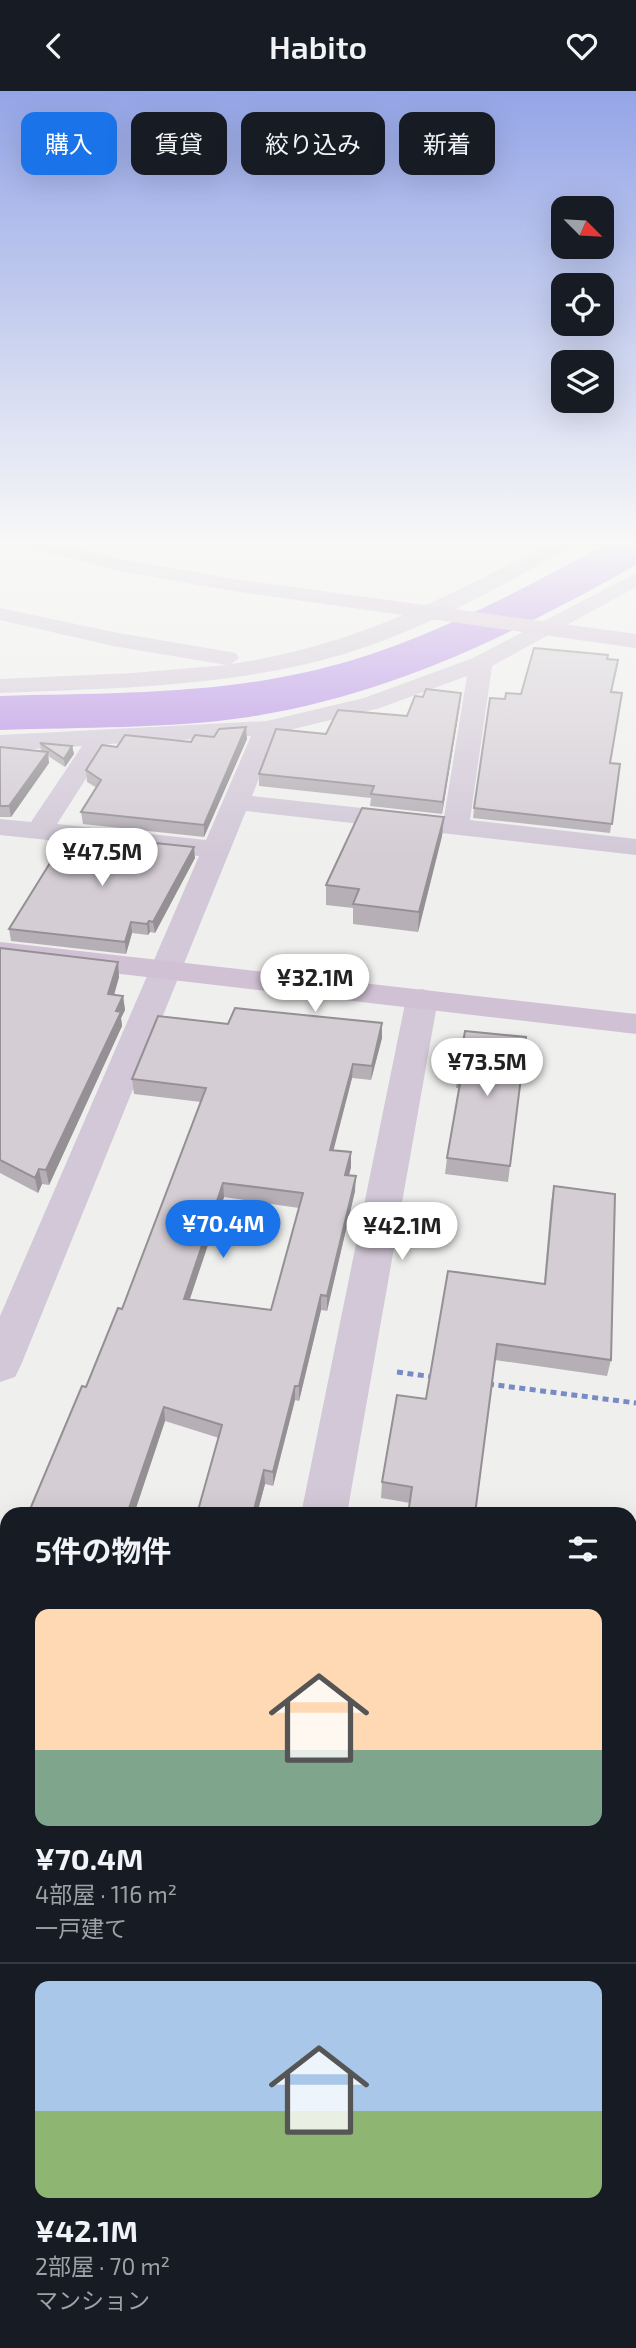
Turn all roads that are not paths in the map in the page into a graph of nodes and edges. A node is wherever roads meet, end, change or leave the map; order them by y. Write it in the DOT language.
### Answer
graph roads {
  1 [pos="151,645"];
  2 [pos="348,645"];
  3 [pos="511,645"];
  4 [pos="481,663"];
  5 [pos="264,664"];
  6 [pos="0,686"];
  7 [pos="267,728"];
  8 [pos="101,736"];
  9 [pos="0,743"];
  10 [pos="237,802"];
  11 [pos="456,825"];
  12 [pos="0,827"];
  13 [pos="39,831"];
  14 [pos="636,847"];
  15 [pos="217,849"];
  16 [pos="0,951"];
  17 [pos="166,970"];
  18 [pos="422,999"];
  19 [pos="636,1024"];
  20 [pos="0,1365"];
  21 [pos="325,1507"];
  1 -- 5 [label="street"];
  2 -- 5 [label="street"];
  3 -- 4 [label="street"];
  4 -- 7 [label="street"];
  4 -- 11 [label="street"];
  5 -- 6 [label="street"];
  7 -- 8 [label="street"];
  7 -- 10 [label="street"];
  8 -- 9 [label="street"];
  8 -- 13 [label="street"];
  10 -- 11 [label="street"];
  10 -- 15 [label="street"];
  11 -- 14 [label="street"];
  12 -- 13 [label="street"];
  13 -- 15 [label="street"];
  15 -- 17 [label="street"];
  16 -- 17 [label="street"];
  17 -- 18 [label="street"];
  17 -- 20 [label="street"];
  18 -- 19 [label="street"];
  18 -- 21 [label="street"];
}
